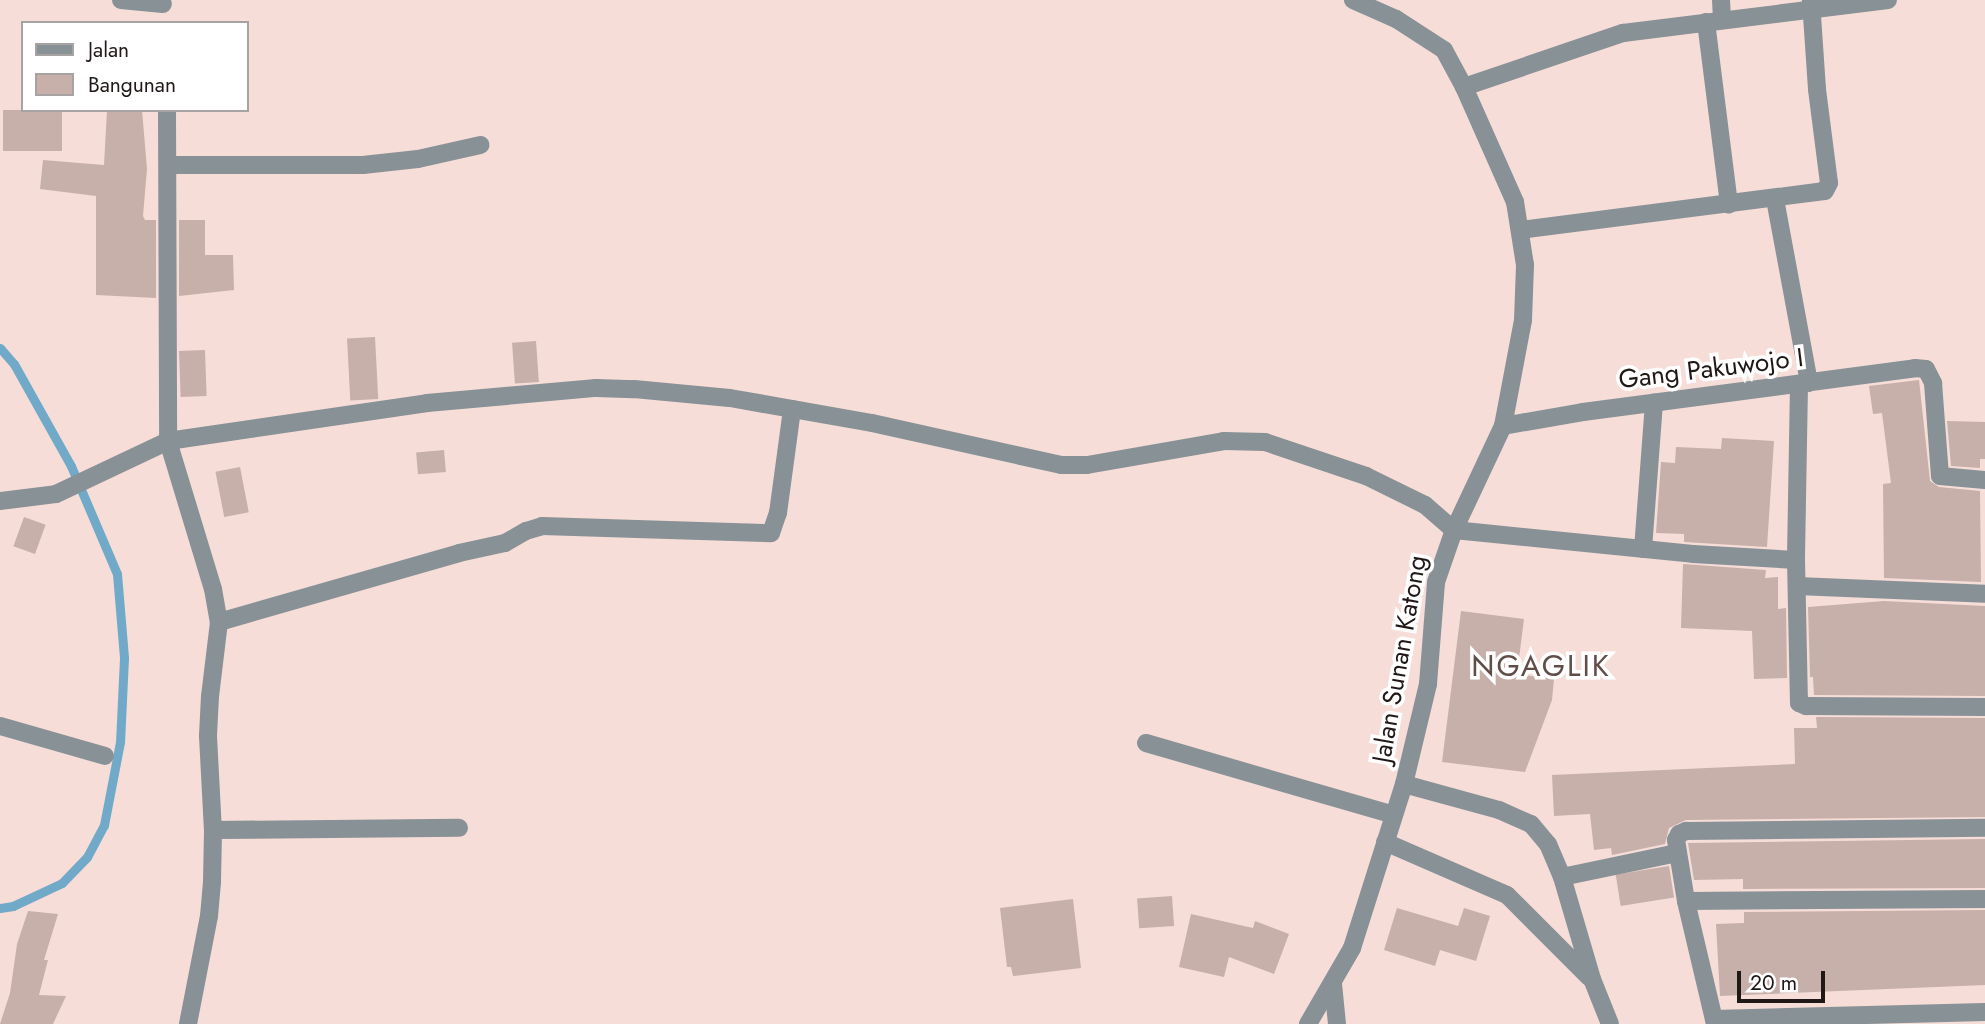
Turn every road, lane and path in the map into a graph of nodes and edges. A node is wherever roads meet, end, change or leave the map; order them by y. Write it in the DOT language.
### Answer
graph roads {
  1 [pos="121,0"];
  2 [pos="1353,0"];
  3 [pos="1721,0"];
  4 [pos="1888,0"];
  5 [pos="163,2"];
  6 [pos="1811,4"];
  7 [pos="164,21"];
  8 [pos="1714,21"];
  9 [pos="1464,87"];
  10 [pos="167,112"];
  11 [pos="480,145"];
  12 [pos="169,165"];
  13 [pos="1775,199"];
  14 [pos="1729,205"];
  15 [pos="1520,230"];
  16 [pos="1804,384"];
  17 [pos="1654,402"];
  18 [pos="792,409"];
  19 [pos="1503,426"];
  20 [pos="168,441"];
  21 [pos="1985,480"];
  22 [pos="0,501"];
  23 [pos="1454,530"];
  24 [pos="1643,549"];
  25 [pos="1796,559"];
  26 [pos="1797,586"];
  27 [pos="1985,594"];
  28 [pos="219,622"];
  29 [pos="1985,707"];
  30 [pos="0,726"];
  31 [pos="1146,743"];
  32 [pos="105,756"];
  33 [pos="1404,783"];
  34 [pos="1394,815"];
  35 [pos="459,828"];
  36 [pos="1985,828"];
  37 [pos="213,830"];
  38 [pos="1385,842"];
  39 [pos="1677,853"];
  40 [pos="1562,877"];
  41 [pos="1985,899"];
  42 [pos="1686,901"];
  43 [pos="1591,979"];
  44 [pos="1333,984"];
  45 [pos="1985,1012"];
  46 [pos="1715,1021"];
  47 [pos="188,1024"];
  48 [pos="1307,1024"];
  49 [pos="1336,1024"];
  50 [pos="1610,1024"];
  1 -- 5 [label="street"];
  2 -- 9 [label="street, Jalan Sunan Katong"];
  3 -- 8 [label="street"];
  4 -- 6 [label="street"];
  5 -- 7 [label="street"];
  6 -- 8 [label="street"];
  6 -- 13 [label="street"];
  8 -- 9 [label="street"];
  8 -- 14 [label="street"];
  9 -- 15 [label="street, Jalan Sunan Katong"];
  10 -- 12 [label="street"];
  11 -- 12 [label="street"];
  12 -- 20 [label="street"];
  13 -- 14 [label="street"];
  13 -- 16 [label="street"];
  14 -- 15 [label="street"];
  15 -- 19 [label="street, Jalan Sunan Katong"];
  16 -- 17 [label="street, Gang Pakuwojo I"];
  16 -- 21 [label="street, Gang Pakuwojo I"];
  16 -- 25 [label="street"];
  17 -- 19 [label="street, Gang Pakuwojo I"];
  17 -- 24 [label="street"];
  18 -- 20 [label="street"];
  18 -- 23 [label="street"];
  18 -- 28 [label="street"];
  19 -- 23 [label="street, Jalan Sunan Katong"];
  20 -- 22 [label="street"];
  20 -- 28 [label="street"];
  23 -- 24 [label="street"];
  23 -- 33 [label="street, Jalan Sunan Katong"];
  24 -- 25 [label="street"];
  25 -- 26 [label="street"];
  26 -- 27 [label="street"];
  26 -- 29 [label="street"];
  28 -- 37 [label="street"];
  30 -- 32 [label="street"];
  31 -- 34 [label="street"];
  33 -- 34 [label="street, Jalan Sunan Katong"];
  33 -- 40 [label="street"];
  34 -- 38 [label="street, Jalan Sunan Katong"];
  35 -- 37 [label="street"];
  36 -- 39 [label="street"];
  37 -- 47 [label="street"];
  38 -- 43 [label="street"];
  38 -- 44 [label="street, Jalan Sunan Katong"];
  39 -- 40 [label="street"];
  39 -- 42 [label="street"];
  40 -- 43 [label="street"];
  41 -- 42 [label="street"];
  42 -- 46 [label="street"];
  43 -- 50 [label="street"];
  44 -- 48 [label="street, Jalan Sunan Katong"];
  44 -- 49 [label="street"];
  45 -- 46 [label="street"];
}
